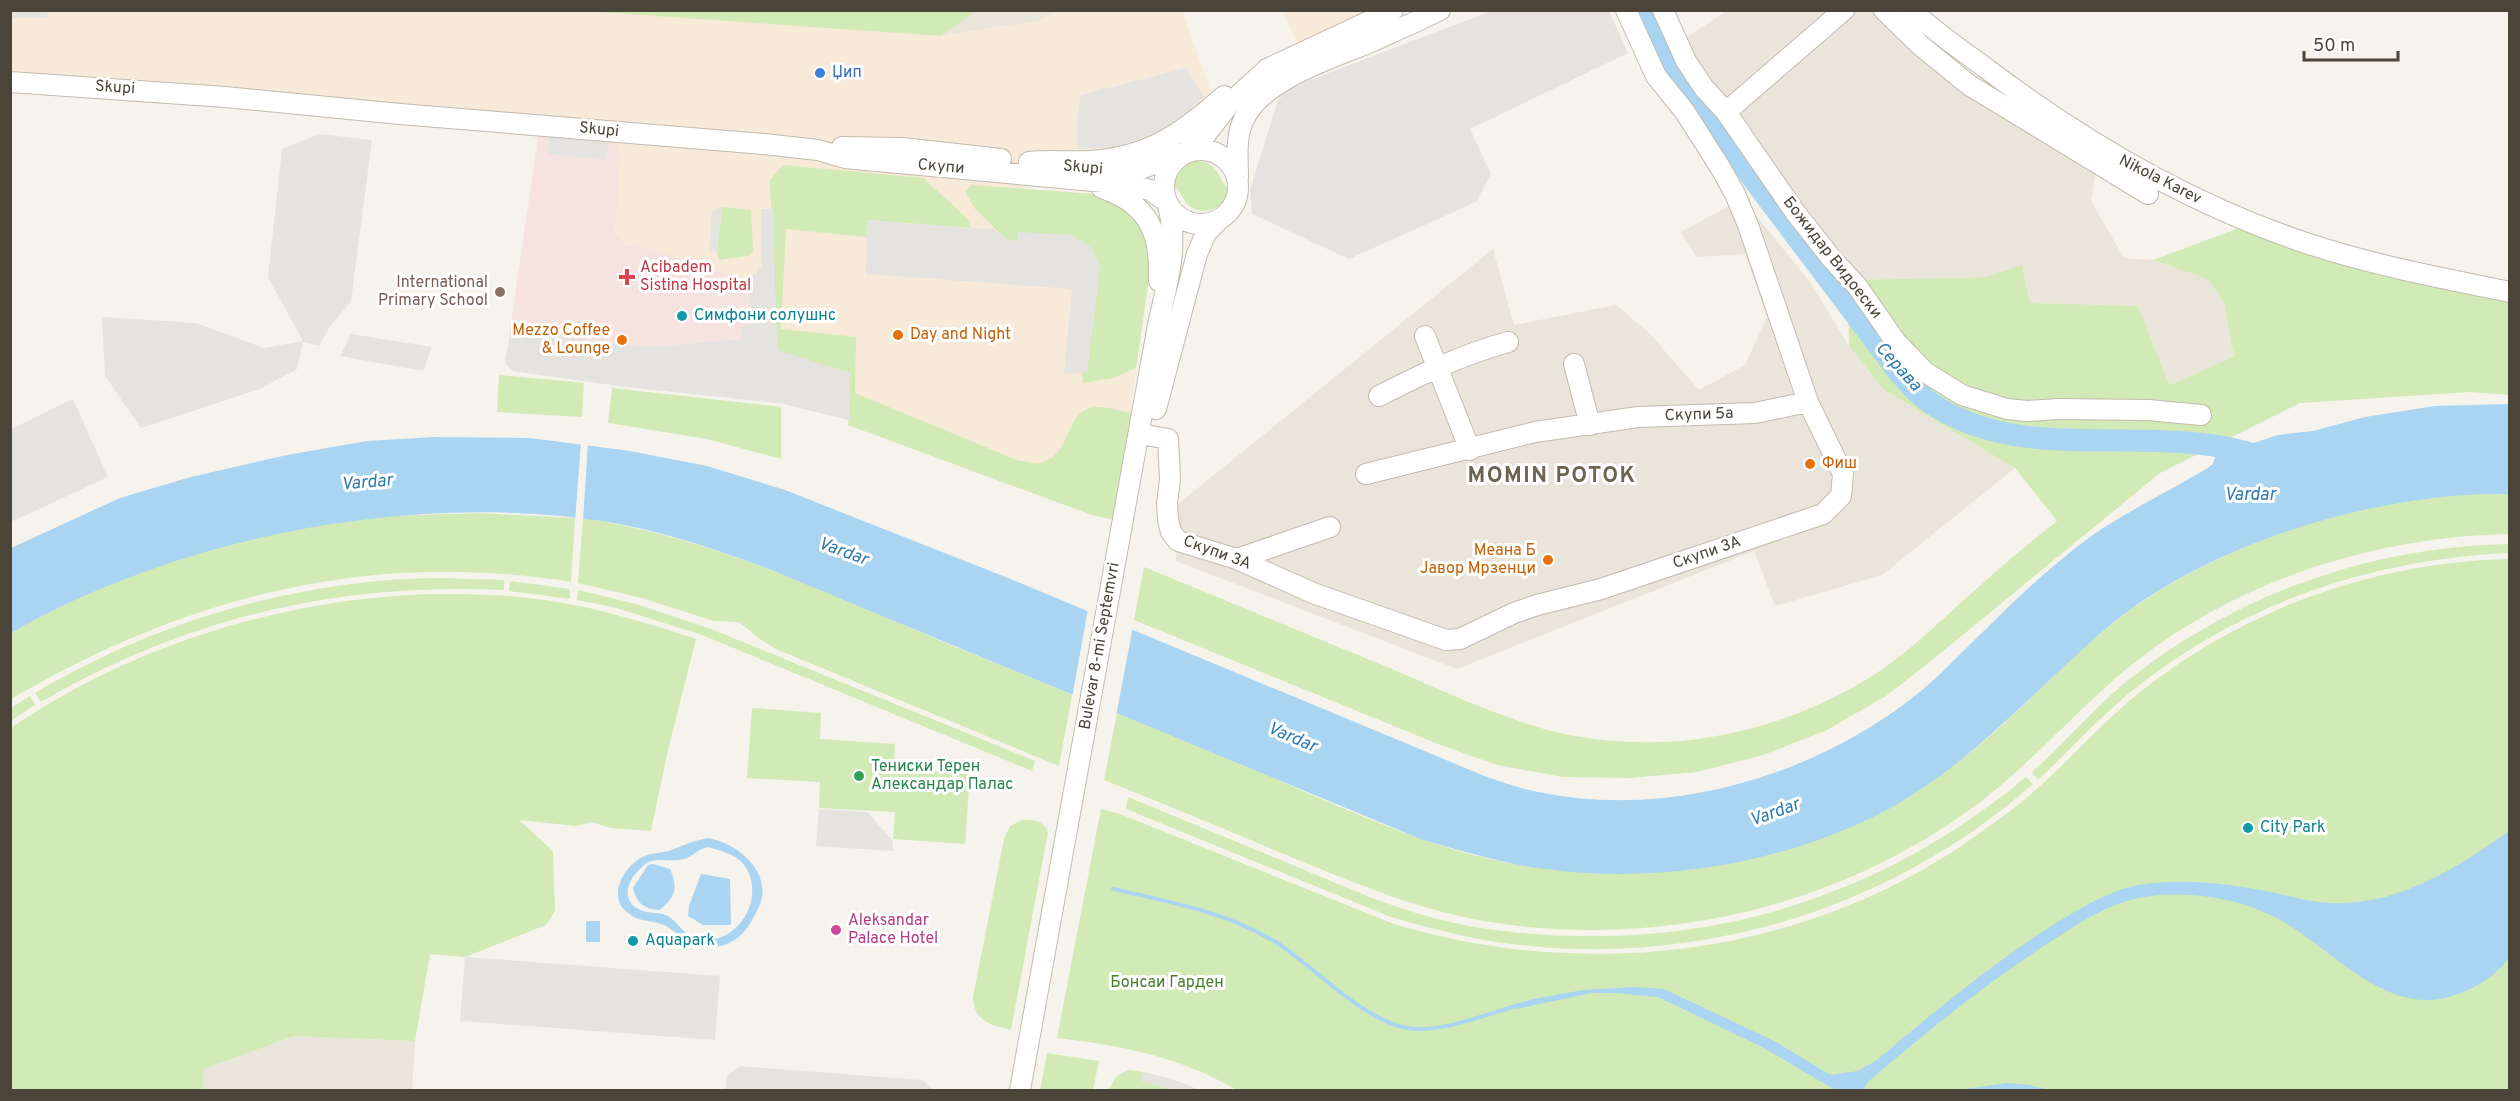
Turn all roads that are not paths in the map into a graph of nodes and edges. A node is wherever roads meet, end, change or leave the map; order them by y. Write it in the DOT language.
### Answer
graph roads {
  1 [pos="1393,10"];
  2 [pos="1440,10"];
  3 [pos="1626,10"];
  4 [pos="1663,10"];
  5 [pos="1844,10"];
  6 [pos="1884,10"];
  7 [pos="1911,10"];
  8 [pos="1267,69"];
  9 [pos="10,82"];
  10 [pos="1726,112"];
  11 [pos="818,150"];
  12 [pos="1184,153"];
  13 [pos="1029,162"];
  14 [pos="1065,178"];
  15 [pos="1238,178"];
  16 [pos="2148,194"];
  17 [pos="1167,202"];
  18 [pos="1219,220"];
  19 [pos="2444,279"];
  20 [pos="2510,286"];
  21 [pos="2510,292"];
  22 [pos="1158,325"];
  23 [pos="1425,336"];
  24 [pos="1508,342"];
  25 [pos="1574,364"];
  26 [pos="1438,366"];
  27 [pos="1379,396"];
  28 [pos="1808,402"];
  29 [pos="2201,415"];
  30 [pos="1590,425"];
  31 [pos="1151,436"];
  32 [pos="1470,450"];
  33 [pos="1366,474"];
  34 [pos="1330,527"];
  35 [pos="1127,533"];
  36 [pos="1237,559"];
  37 [pos="1027,1081"];
  1 -- 8 [label="street"];
  2 -- 15 [label="street"];
  3 -- 28 [label="street, Скупи 3А"];
  4 -- 10 [label="street, Божидар Видоески"];
  5 -- 10 [label="street"];
  6 -- 16 [label="street"];
  7 -- 19 [label="street, Nikola Karev"];
  8 -- 12 [label="street"];
  8 -- 13 [label="street"];
  9 -- 11 [label="street, Skupi"];
  10 -- 29 [label="street, Божидар Видоески"];
  11 -- 13 [label="street, Skupi"];
  11 -- 14 [label="street, Скупи"];
  12 -- 13 [label="street, Skupi"];
  12 -- 15 [label="street"];
  12 -- 17 [label="street"];
  14 -- 17 [label="street, Skupi"];
  14 -- 22 [label="street"];
  15 -- 18 [label="street"];
  17 -- 18 [label="street"];
  17 -- 22 [label="street, Bulevar 8-mi Septemvri"];
  18 -- 31 [label="street, Bulevar 8-mi Septemvri"];
  19 -- 20 [label="street, Nikola Karev"];
  19 -- 21 [label="street, Nikola Karev"];
  22 -- 35 [label="street, Bulevar 8-mi Septemvri"];
  23 -- 26 [label="street"];
  24 -- 26 [label="street"];
  25 -- 30 [label="street"];
  26 -- 27 [label="street"];
  26 -- 32 [label="street"];
  28 -- 30 [label="street, Скупи 5а"];
  28 -- 36 [label="street, Скупи 3А"];
  30 -- 32 [label="street, Скупи 5а"];
  31 -- 35 [label="street, Bulevar 8-mi Septemvri"];
  31 -- 36 [label="street, Скупи 3А"];
  32 -- 33 [label="street, Скупи 5а"];
  34 -- 36 [label="street"];
  35 -- 37 [label="street, Bulevar 8-mi Septemvri"];
}
